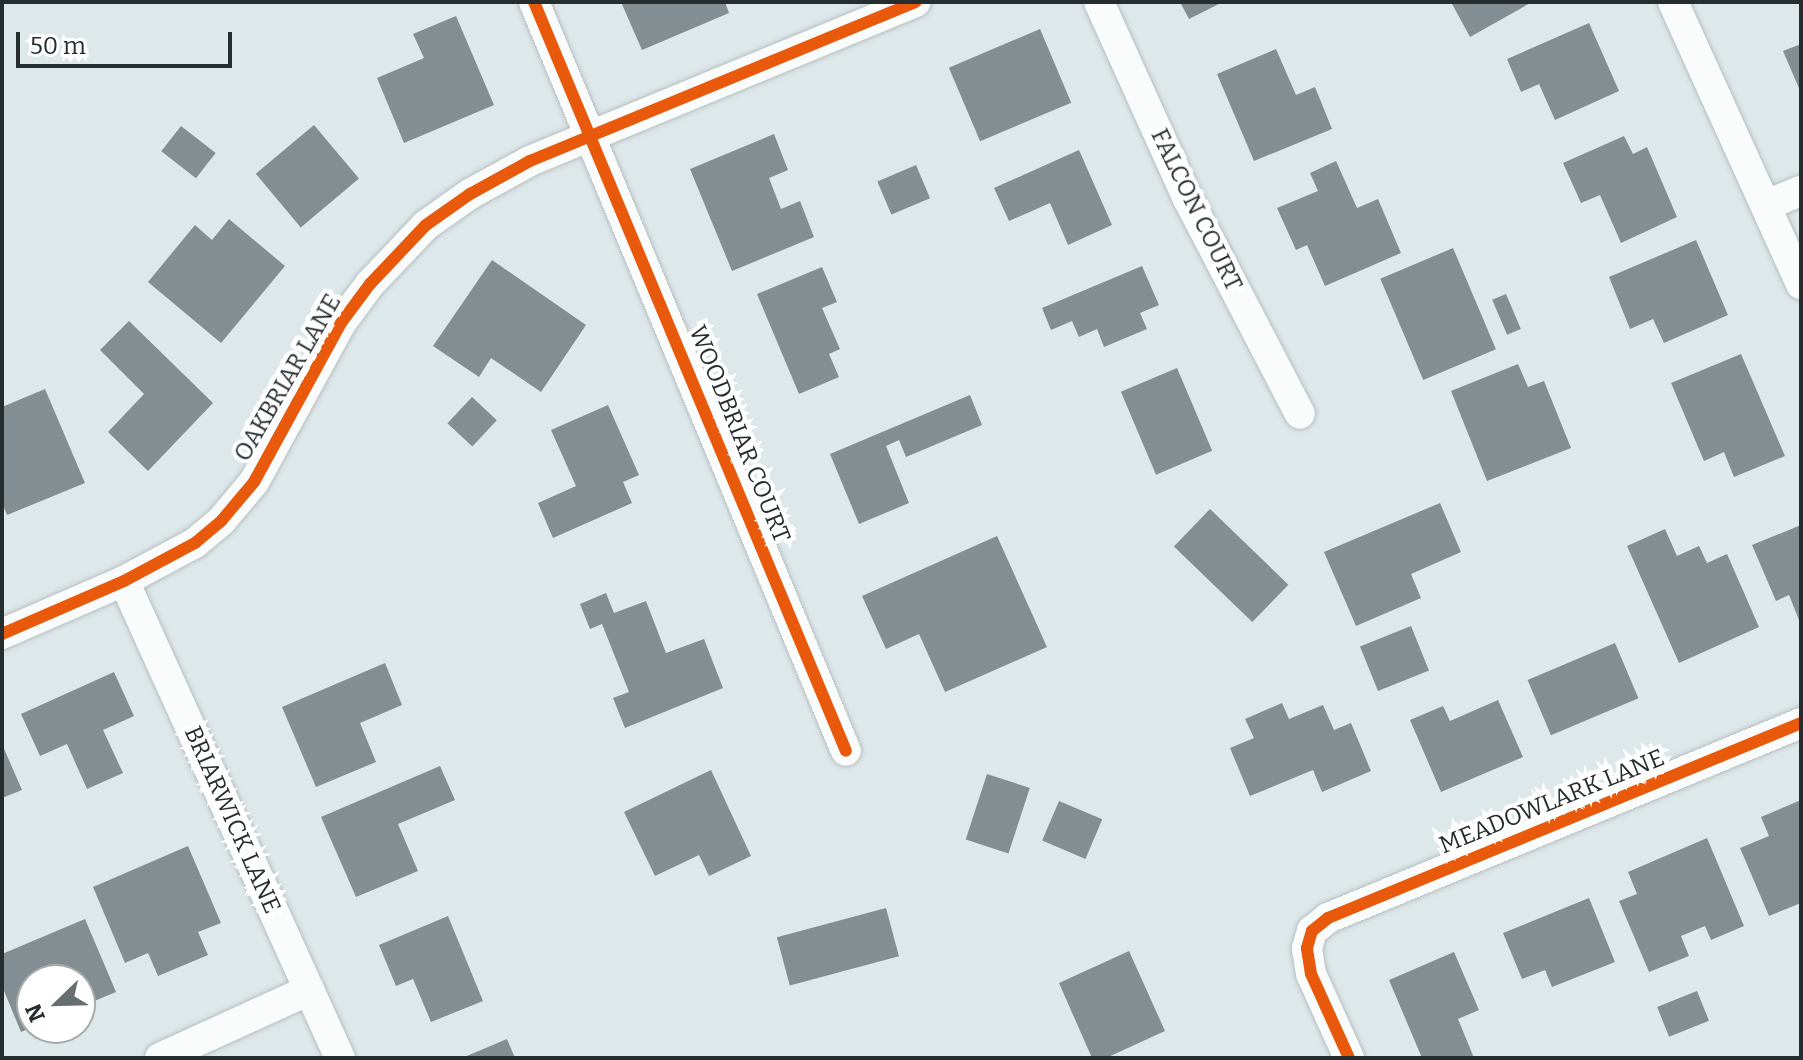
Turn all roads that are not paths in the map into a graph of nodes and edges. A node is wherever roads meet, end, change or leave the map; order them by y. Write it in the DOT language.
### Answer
graph roads {
  1 [pos="534,2"];
  2 [pos="915,2"];
  3 [pos="1099,2"];
  4 [pos="1673,2"];
  5 [pos="592,134"];
  6 [pos="1801,191"];
  7 [pos="1766,205"];
  8 [pos="1801,284"];
  9 [pos="1300,414"];
  10 [pos="124,581"];
  11 [pos="2,634"];
  12 [pos="1801,723"];
  13 [pos="846,751"];
  14 [pos="309,990"];
  15 [pos="160,1058"];
  16 [pos="340,1058"];
  17 [pos="1349,1058"];
  1 -- 5 [label="street, WOODBRIAR COURT"];
  2 -- 5 [label="street, OAKBRIAR LANE"];
  3 -- 9 [label="street, FALCON COURT"];
  4 -- 7 [label="street"];
  5 -- 10 [label="street, OAKBRIAR LANE"];
  5 -- 13 [label="street, WOODBRIAR COURT"];
  6 -- 7 [label="street"];
  7 -- 8 [label="street"];
  10 -- 11 [label="street, OAKBRIAR LANE"];
  10 -- 14 [label="street, BRIARWICK LANE"];
  12 -- 17 [label="street, MEADOWLARK LANE"];
  14 -- 15 [label="street"];
  14 -- 16 [label="street, BRIARWICK LANE"];
}
